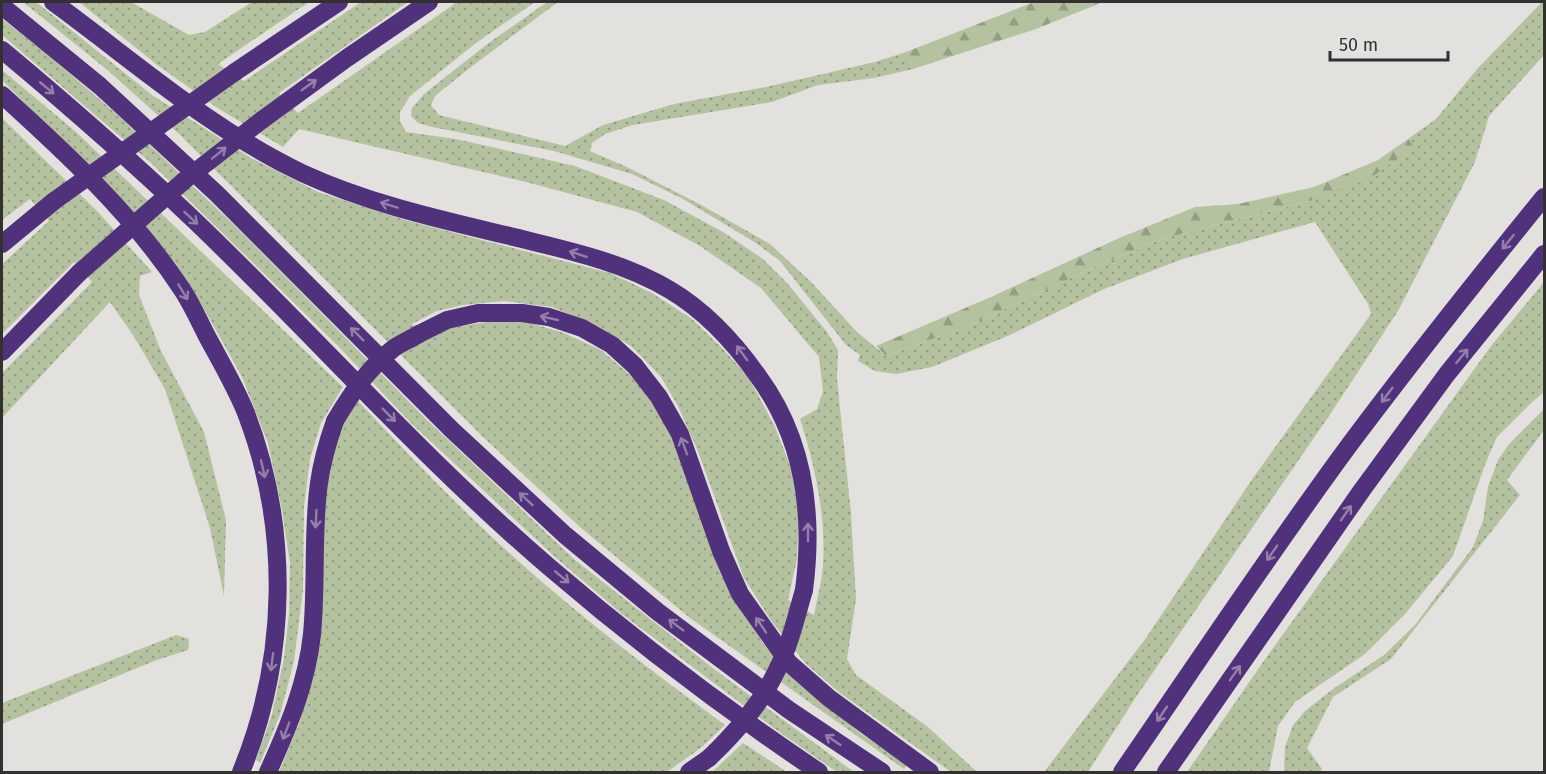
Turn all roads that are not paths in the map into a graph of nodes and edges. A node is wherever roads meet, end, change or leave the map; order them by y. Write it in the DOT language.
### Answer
graph roads {
  1 [pos="53,2"];
  2 [pos="339,2"];
  3 [pos="429,2"];
  4 [pos="2,6"];
  5 [pos="2,50"];
  6 [pos="2,95"];
  7 [pos="1545,197"];
  8 [pos="2,244"];
  9 [pos="1545,254"];
  10 [pos="2,352"];
  11 [pos="241,772"];
  12 [pos="268,772"];
  13 [pos="689,772"];
  14 [pos="819,772"];
  15 [pos="882,772"];
  16 [pos="930,772"];
  17 [pos="1122,772"];
  18 [pos="1166,772"];
  13 -- 1 [label="highway, one-way, bridge"];
  2 -- 8 [label="highway, bridge"];
  10 -- 3 [label="highway, one-way, bridge"];
  15 -- 4 [label="highway, one-way"];
  5 -- 14 [label="highway, one-way"];
  6 -- 11 [label="highway, one-way"];
  7 -- 17 [label="highway, one-way"];
  18 -- 9 [label="highway, one-way"];
  16 -- 12 [label="highway, one-way, bridge"];
}
